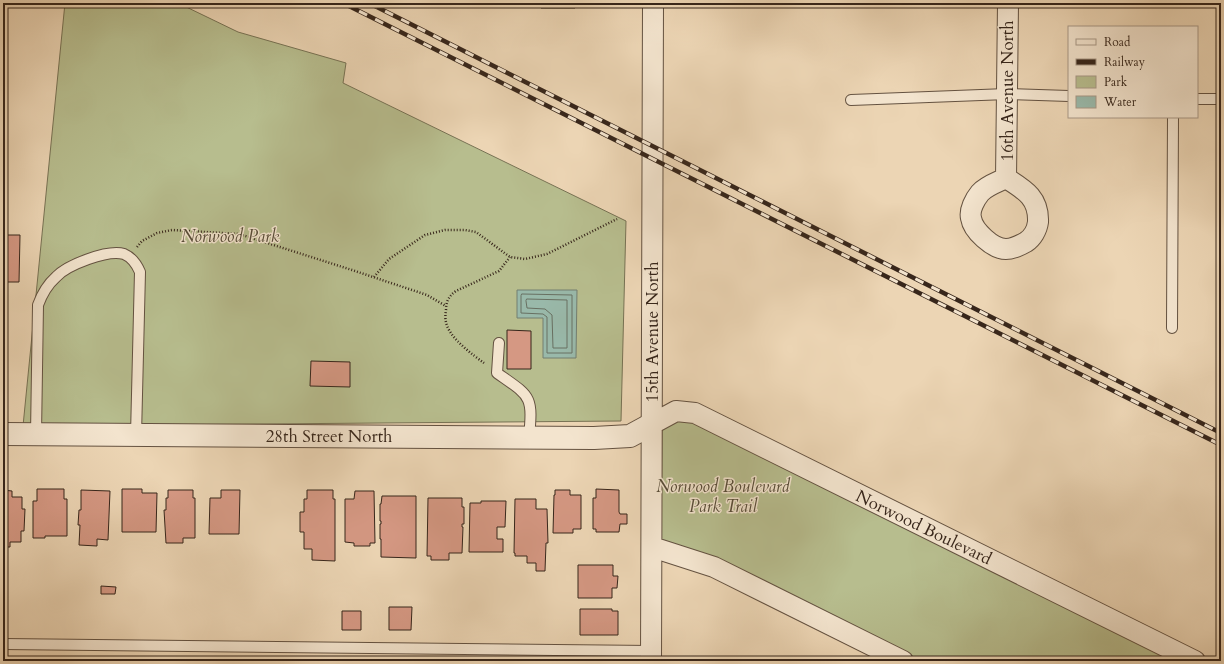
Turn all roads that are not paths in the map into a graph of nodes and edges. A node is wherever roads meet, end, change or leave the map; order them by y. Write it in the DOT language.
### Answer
graph roads {
  1 [pos="653,3"];
  2 [pos="1008,3"];
  3 [pos="1007,94"];
  4 [pos="1068,96"];
  5 [pos="1198,98"];
  6 [pos="1221,99"];
  7 [pos="851,100"];
  8 [pos="1173,118"];
  9 [pos="1006,178"];
  10 [pos="1172,328"];
  11 [pos="499,343"];
  12 [pos="652,424"];
  13 [pos="3,434"];
  14 [pos="36,434"];
  15 [pos="136,435"];
  16 [pos="529,438"];
  17 [pos="652,547"];
  18 [pos="3,644"];
  19 [pos="651,656"];
  20 [pos="903,661"];
  21 [pos="1194,661"];
  1 -- 12 [label="street, 15th Avenue North"];
  2 -- 3 [label="street, 16th Avenue North"];
  3 -- 4 [label="lane"];
  3 -- 7 [label="lane"];
  3 -- 9 [label="street, 16th Avenue North"];
  5 -- 6 [label="lane"];
  8 -- 10 [label="lane"];
  11 -- 16 [label="lane"];
  12 -- 16 [label="street, 28th Street North"];
  12 -- 17 [label="street, 15th Avenue North"];
  12 -- 21 [label="street, Norwood Boulevard"];
  13 -- 14 [label="street, 28th Street North"];
  14 -- 15 [label="street, 28th Street North"];
  14 -- 15 [label="lane"];
  15 -- 16 [label="street, 28th Street North"];
  17 -- 19 [label="street, 15th Avenue North"];
  17 -- 20 [label="street"];
  18 -- 19 [label="lane"];
}
